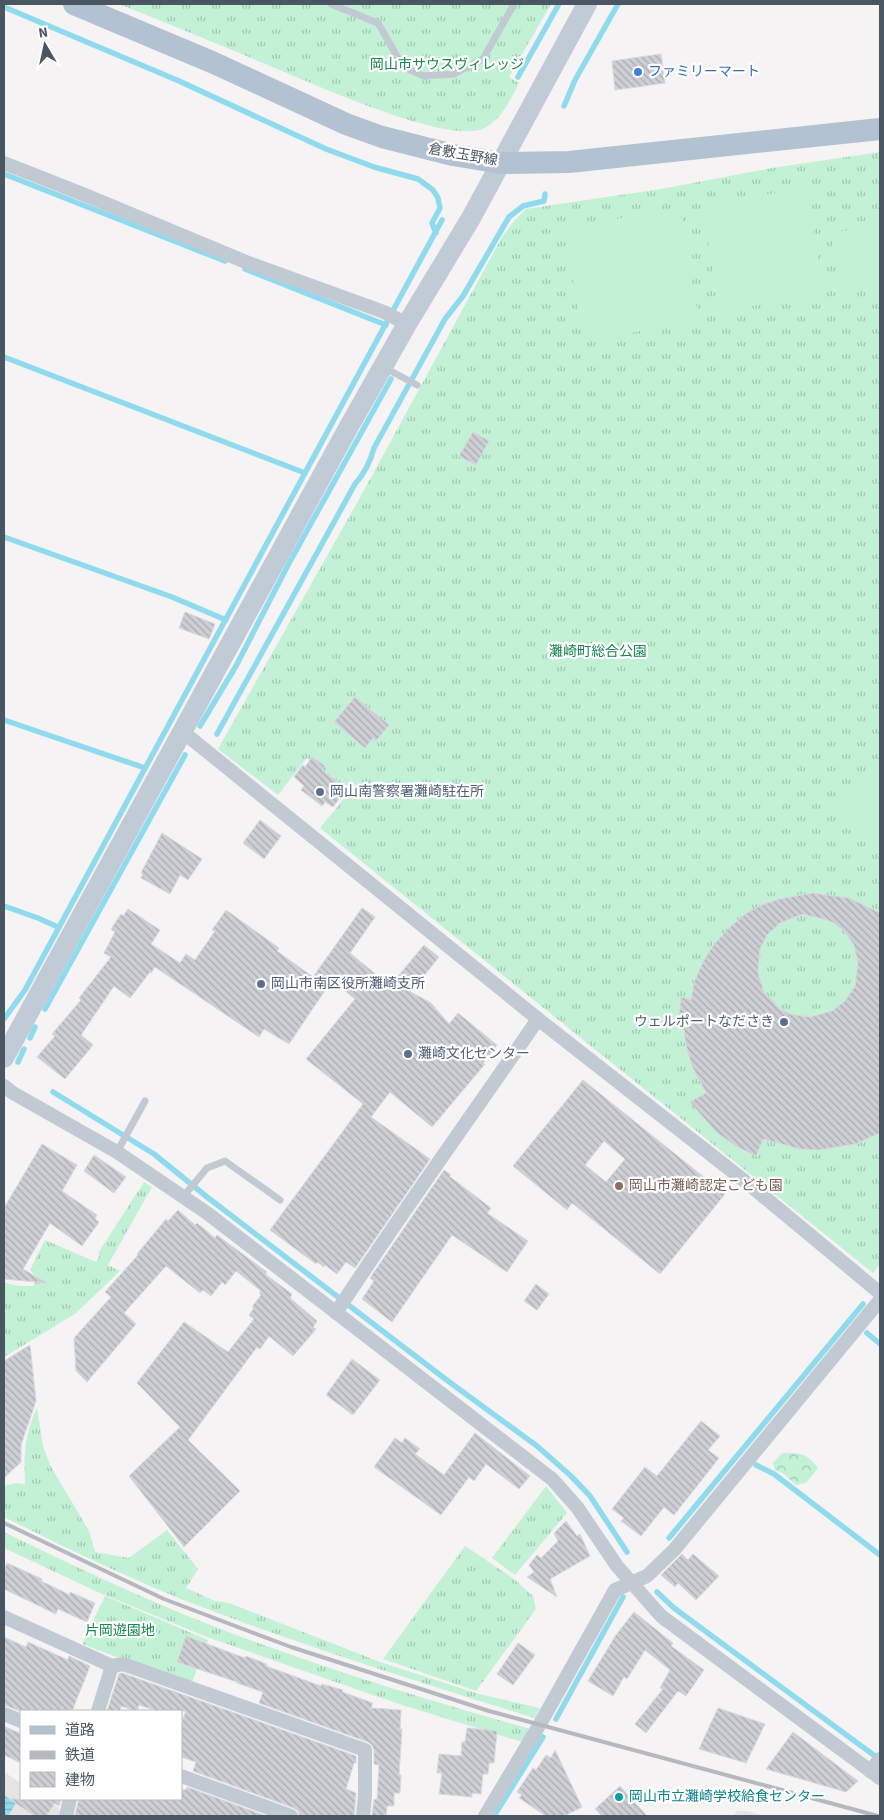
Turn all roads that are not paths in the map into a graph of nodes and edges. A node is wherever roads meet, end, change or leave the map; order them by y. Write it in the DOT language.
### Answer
graph roads {
  1 [pos="74,4"];
  2 [pos="331,4"];
  3 [pos="514,4"];
  4 [pos="587,4"];
  5 [pos="880,128"];
  6 [pos="4,163"];
  7 [pos="501,163"];
  8 [pos="397,319"];
  9 [pos="383,367"];
  10 [pos="417,385"];
  11 [pos="183,732"];
  12 [pos="538,1019"];
  13 [pos="4,1058"];
  14 [pos="5,1091"];
  15 [pos="145,1101"];
  16 [pos="120,1147"];
  17 [pos="187,1193"];
  18 [pos="280,1200"];
  19 [pos="880,1293"];
  20 [pos="880,1300"];
  21 [pos="341,1305"];
  22 [pos="631,1582"];
  23 [pos="4,1617"];
  24 [pos="112,1666"];
  25 [pos="98,1710"];
  26 [pos="4,1714"];
  27 [pos="20,1721"];
  28 [pos="877,1768"];
  29 [pos="182,1776"];
  30 [pos="70,1800"];
  31 [pos="66,1816"];
  32 [pos="291,1816"];
  33 [pos="363,1816"];
  34 [pos="485,1816"];
  1 -- 7 [label="main road, 倉敷玉野線"];
  2 -- 3 [label="lane"];
  4 -- 7 [label="street"];
  5 -- 7 [label="main road, 倉敷玉野線"];
  6 -- 8 [label="street"];
  7 -- 8 [label="street"];
  8 -- 9 [label="street"];
  9 -- 10 [label="lane"];
  9 -- 11 [label="street"];
  11 -- 12 [label="street"];
  11 -- 13 [label="street"];
  12 -- 19 [label="street"];
  12 -- 21 [label="street"];
  14 -- 16 [label="street"];
  15 -- 16 [label="lane"];
  16 -- 17 [label="street"];
  17 -- 18 [label="lane"];
  17 -- 21 [label="street"];
  20 -- 22 [label="street"];
  21 -- 22 [label="street"];
  22 -- 28 [label="street"];
  22 -- 34 [label="street"];
  23 -- 24 [label="street"];
  24 -- 25 [label="street"];
  24 -- 33 [label="street"];
  26 -- 27 [label="street"];
  29 -- 32 [label="street"];
  30 -- 31 [label="street"];
}
